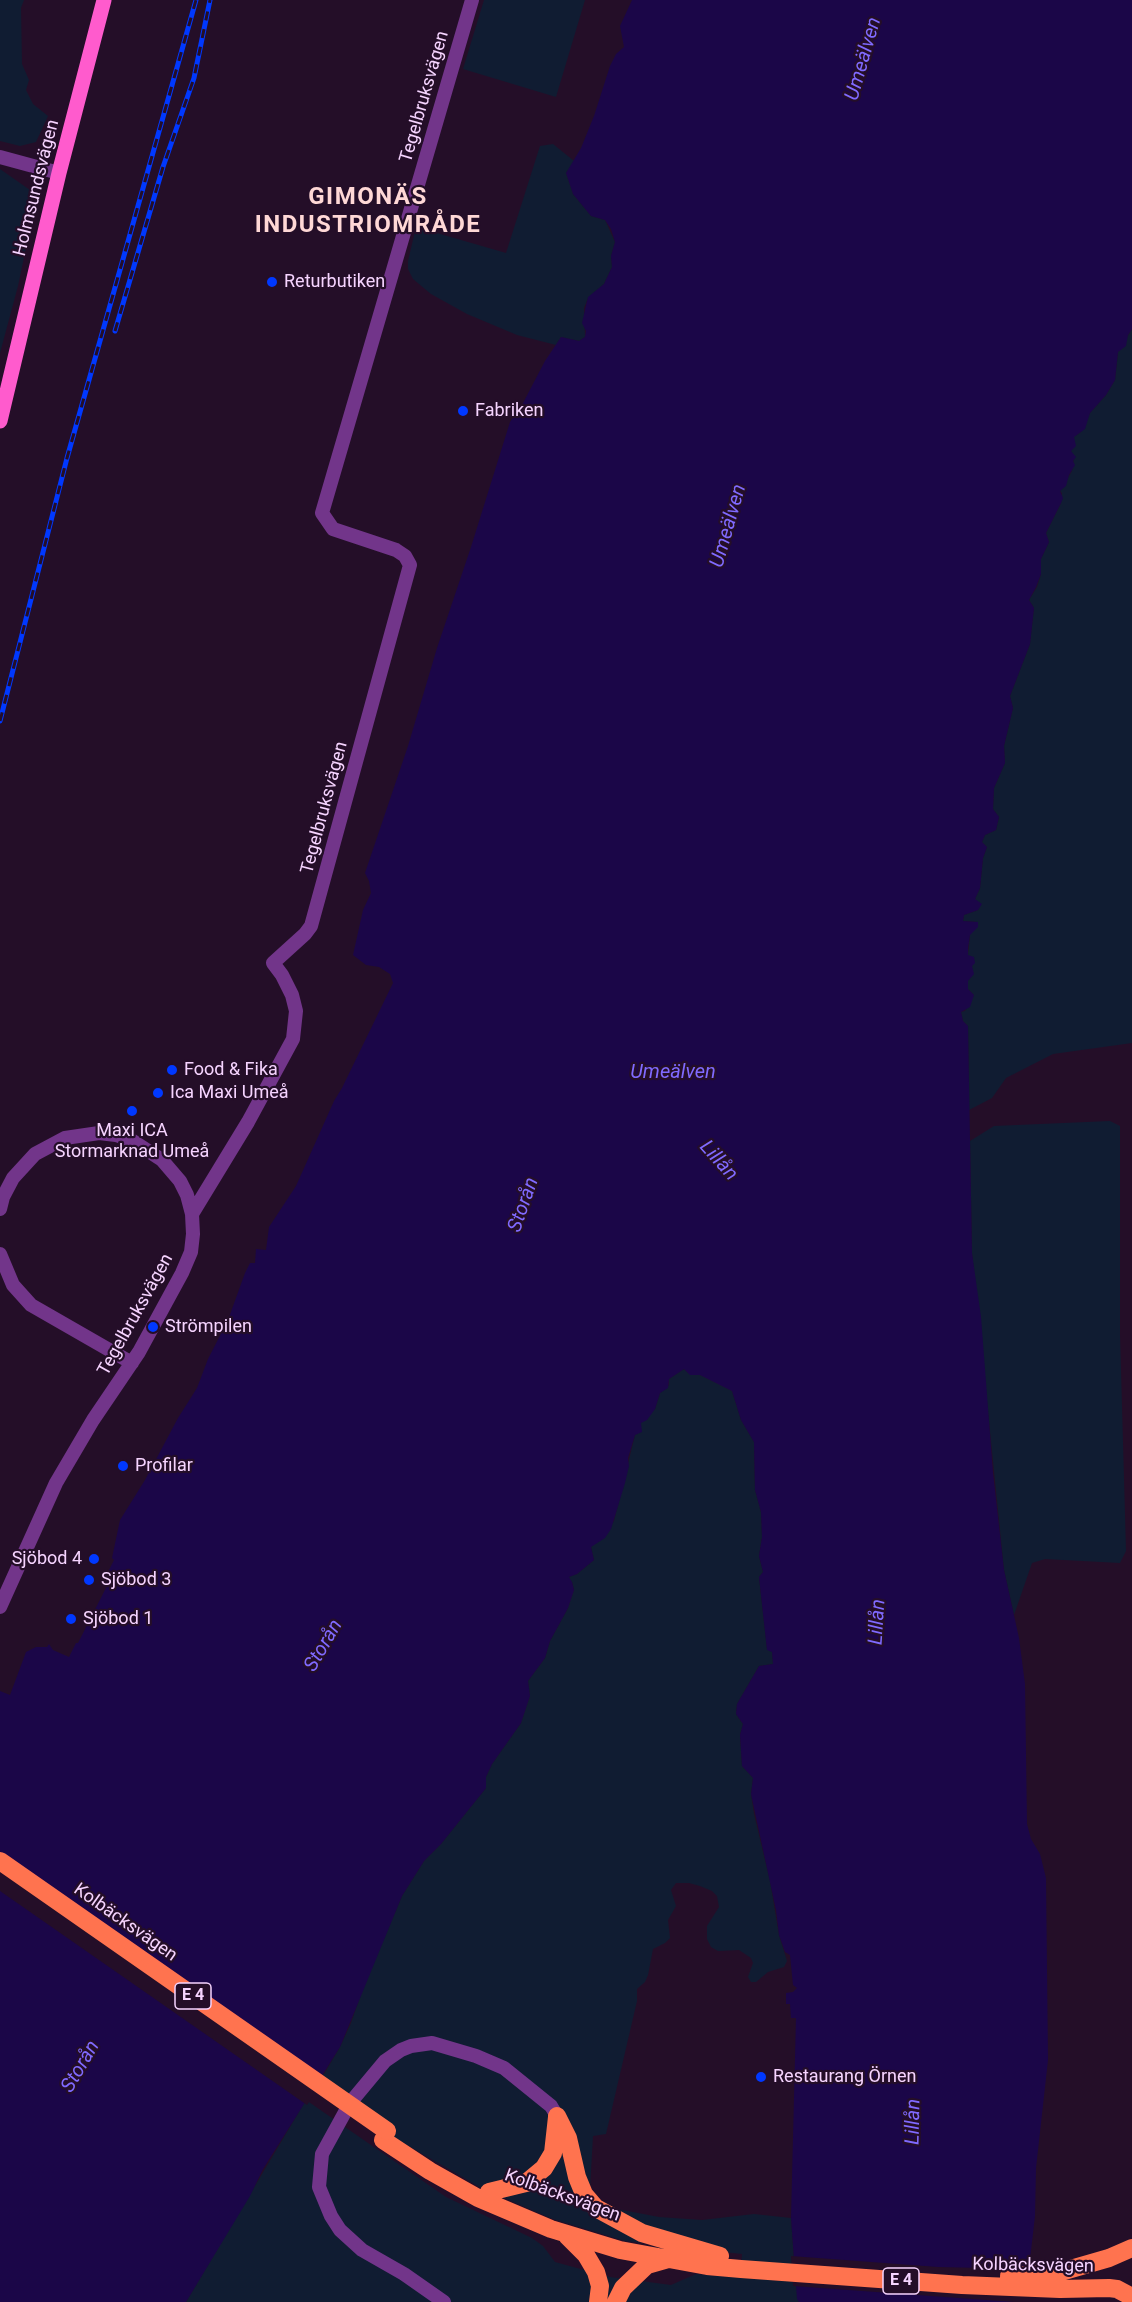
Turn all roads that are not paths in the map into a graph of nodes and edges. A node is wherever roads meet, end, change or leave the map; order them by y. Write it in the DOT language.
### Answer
graph roads {
  1 [pos="104,0"];
  2 [pos="472,0"];
  3 [pos="0,157"];
  4 [pos="59,173"];
  5 [pos="0,421"];
  6 [pos="0,1209"];
  7 [pos="192,1214"];
  8 [pos="0,1254"];
  9 [pos="132,1363"];
  10 [pos="0,1607"];
  11 [pos="0,1861"];
  12 [pos="0,1872"];
  13 [pos="554,2111"];
  14 [pos="385,2136"];
  15 [pos="489,2192"];
  16 [pos="563,2233"];
  17 [pos="1132,2248"];
  18 [pos="720,2256"];
  19 [pos="669,2259"];
  20 [pos="742,2264"];
  21 [pos="1058,2281"];
  22 [pos="1132,2297"];
  23 [pos="444,2302"];
  24 [pos="598,2302"];
  25 [pos="616,2302"];
  1 -- 4 [label="main road, Holmsundsvägen"];
  2 -- 7 [label="street, Tegelbruksvägen"];
  3 -- 4 [label="street"];
  4 -- 5 [label="main road, Holmsundsvägen"];
  6 -- 7 [label="street"];
  7 -- 9 [label="street, Tegelbruksvägen"];
  8 -- 9 [label="street"];
  9 -- 10 [label="street, Tegelbruksvägen"];
  11 -- 14 [label="highway, Kolbäcksvägen / E 4, bridge"];
  12 -- 14 [label="highway, Kolbäcksvägen / E 4"];
  13 -- 15 [label="highway"];
  13 -- 18 [label="highway"];
  13 -- 23 [label="street"];
  14 -- 15 [label="highway, Kolbäcksvägen / E 4"];
  14 -- 16 [label="highway, Kolbäcksvägen / E 4"];
  15 -- 18 [label="highway, Kolbäcksvägen / E 4"];
  16 -- 19 [label="highway, Kolbäcksvägen / E 4"];
  16 -- 24 [label="highway"];
  17 -- 21 [label="highway, Kolbäcksvägen / E 4"];
  18 -- 20 [label="highway, Kolbäcksvägen / E 4"];
  19 -- 20 [label="highway, Kolbäcksvägen / E 4"];
  19 -- 25 [label="highway"];
  20 -- 21 [label="highway, Kolbäcksvägen / E 4"];
  21 -- 22 [label="highway, Kolbäcksvägen / E 4"];
}
